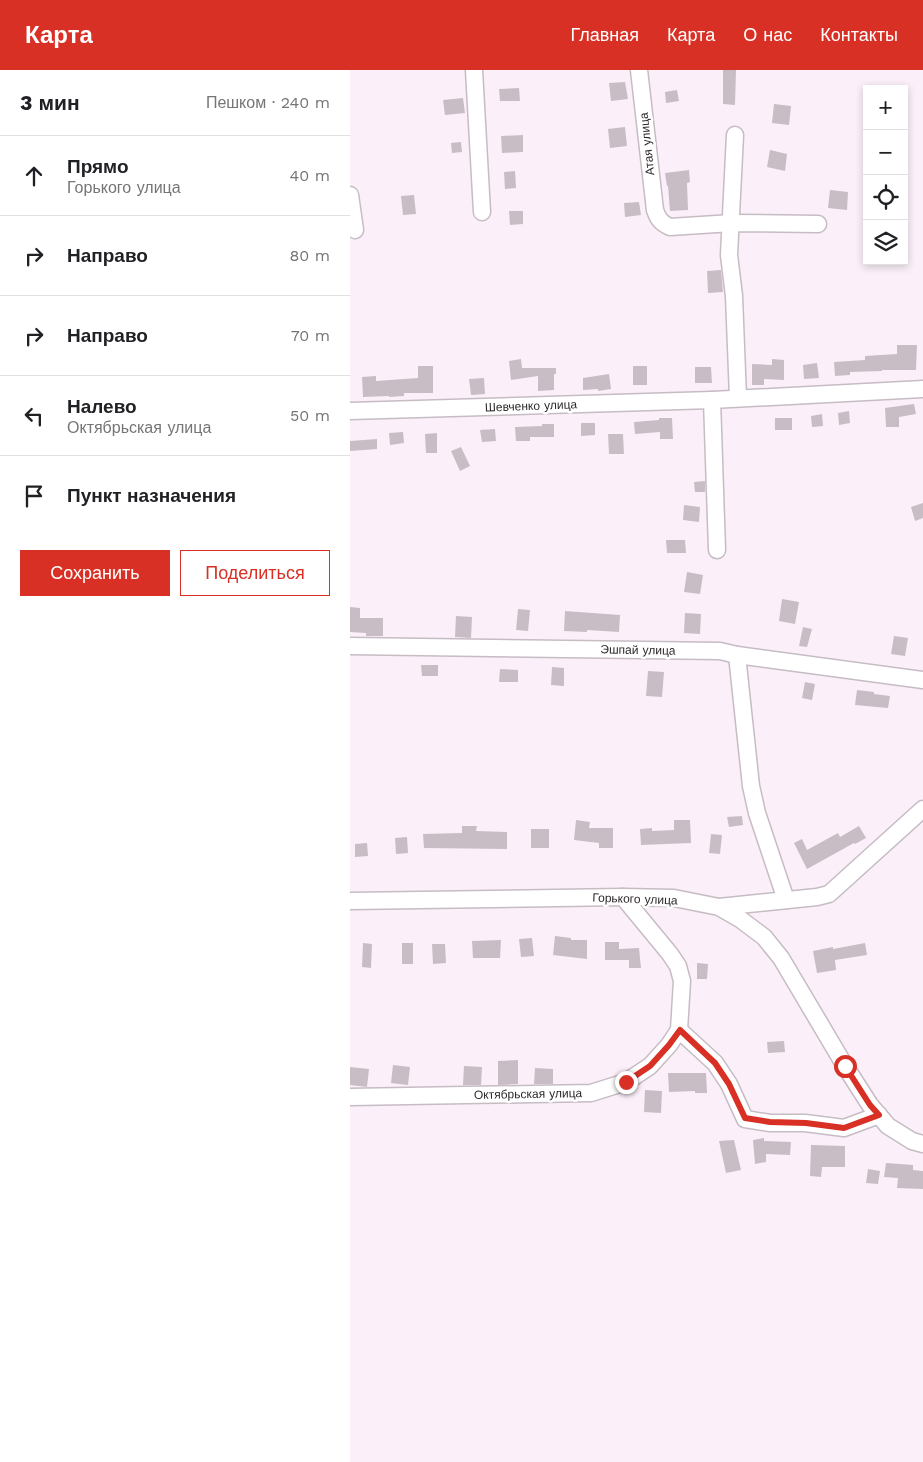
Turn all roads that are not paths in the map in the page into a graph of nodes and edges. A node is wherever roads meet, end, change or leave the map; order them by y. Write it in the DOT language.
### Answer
graph roads {
  1 [pos="474,70"];
  2 [pos="639,70"];
  3 [pos="735,135"];
  4 [pos="350,194"];
  5 [pos="482,212"];
  6 [pos="732,223"];
  7 [pos="818,224"];
  8 [pos="355,230"];
  9 [pos="923,388"];
  10 [pos="738,398"];
  11 [pos="712,400"];
  12 [pos="350,411"];
  13 [pos="717,550"];
  14 [pos="350,646"];
  15 [pos="737,656"];
  16 [pos="923,680"];
  17 [pos="923,809"];
  18 [pos="623,897"];
  19 [pos="786,900"];
  20 [pos="350,901"];
  21 [pos="719,908"];
  22 [pos="680,1030"];
  23 [pos="350,1097"];
  24 [pos="879,1115"];
  25 [pos="923,1144"];
  1 -- 5 [label="street"];
  2 -- 6 [label="street, Атая улица"];
  3 -- 6 [label="street"];
  4 -- 8 [label="street"];
  6 -- 7 [label="street"];
  6 -- 10 [label="street"];
  9 -- 10 [label="street, Шевченко улица"];
  10 -- 11 [label="street, Шевченко улица"];
  11 -- 12 [label="street, Шевченко улица"];
  11 -- 13 [label="street"];
  14 -- 15 [label="street, Эшпай улица"];
  15 -- 16 [label="street, Эшпай улица"];
  15 -- 19 [label="street"];
  17 -- 19 [label="street"];
  18 -- 20 [label="street, Горького улица"];
  18 -- 21 [label="street, Горького улица"];
  18 -- 22 [label="street"];
  19 -- 21 [label="street"];
  21 -- 24 [label="street, Горького улица"];
  22 -- 23 [label="street, Октябрьская улица"];
  22 -- 24 [label="street"];
  24 -- 25 [label="street, Горького улица"];
}
